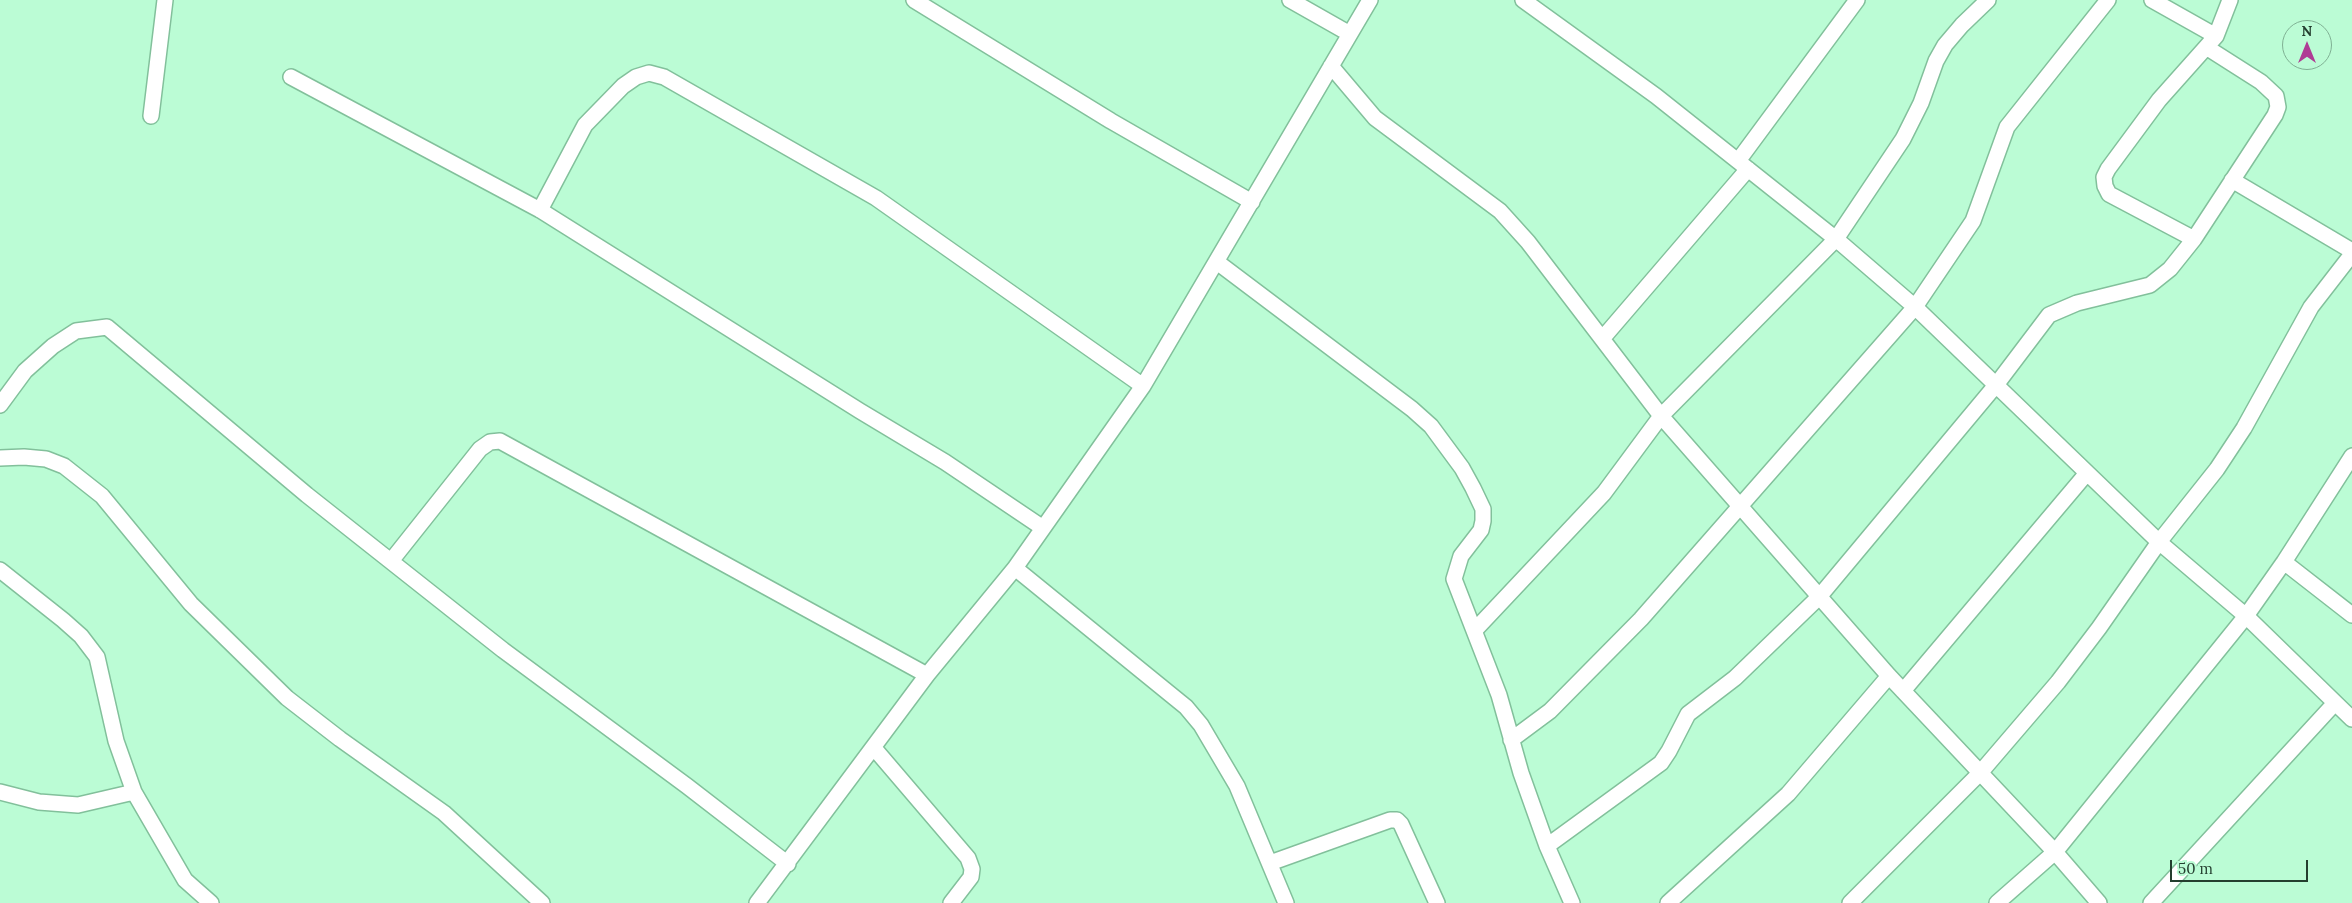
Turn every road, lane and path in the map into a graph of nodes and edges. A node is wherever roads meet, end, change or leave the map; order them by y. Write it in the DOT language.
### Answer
graph roads {
  1 [pos="164,0"];
  2 [pos="914,0"];
  3 [pos="1290,0"];
  4 [pos="1370,0"];
  5 [pos="1523,0"];
  6 [pos="1857,0"];
  7 [pos="1988,0"];
  8 [pos="2108,0"];
  9 [pos="2152,0"];
  10 [pos="2230,0"];
  11 [pos="1350,34"];
  12 [pos="2211,42"];
  13 [pos="1331,66"];
  14 [pos="291,77"];
  15 [pos="152,116"];
  16 [pos="1743,165"];
  17 [pos="2232,180"];
  18 [pos="1252,202"];
  19 [pos="540,210"];
  20 [pos="1836,239"];
  21 [pos="2194,239"];
  22 [pos="2352,252"];
  23 [pos="1216,262"];
  24 [pos="1915,307"];
  25 [pos="1602,339"];
  26 [pos="1996,385"];
  27 [pos="1143,386"];
  28 [pos="0,405"];
  29 [pos="1661,416"];
  30 [pos="2352,456"];
  31 [pos="0,458"];
  32 [pos="2087,473"];
  33 [pos="1739,506"];
  34 [pos="1043,528"];
  35 [pos="2159,542"];
  36 [pos="391,561"];
  37 [pos="2284,562"];
  38 [pos="1015,568"];
  39 [pos="0,570"];
  40 [pos="1819,597"];
  41 [pos="2246,616"];
  42 [pos="2352,616"];
  43 [pos="1475,630"];
  44 [pos="927,674"];
  45 [pos="1889,676"];
  46 [pos="1903,691"];
  47 [pos="2334,704"];
  48 [pos="2352,719"];
  49 [pos="1511,740"];
  50 [pos="874,748"];
  51 [pos="1980,773"];
  52 [pos="0,792"];
  53 [pos="134,792"];
  54 [pos="1547,846"];
  55 [pos="2055,852"];
  56 [pos="1270,863"];
  57 [pos="788,864"];
  58 [pos="211,903"];
  59 [pos="542,903"];
  60 [pos="758,903"];
  61 [pos="950,903"];
  62 [pos="1286,903"];
  63 [pos="1437,903"];
  64 [pos="1572,903"];
  65 [pos="1668,903"];
  66 [pos="1850,903"];
  67 [pos="1997,903"];
  68 [pos="2099,903"];
  69 [pos="2151,903"];
  1 -- 15 [label="street"];
  2 -- 18 [label="street"];
  3 -- 11 [label="street"];
  4 -- 11 [label="street"];
  5 -- 16 [label="street"];
  6 -- 16 [label="street"];
  7 -- 20 [label="street"];
  8 -- 24 [label="street"];
  9 -- 12 [label="street"];
  10 -- 12 [label="street"];
  11 -- 13 [label="street"];
  12 -- 17 [label="street"];
  12 -- 21 [label="street"];
  13 -- 18 [label="street"];
  13 -- 25 [label="street"];
  14 -- 19 [label="street"];
  16 -- 20 [label="street"];
  16 -- 25 [label="street"];
  17 -- 21 [label="street"];
  17 -- 22 [label="street"];
  18 -- 23 [label="street"];
  19 -- 27 [label="street"];
  19 -- 34 [label="street"];
  20 -- 24 [label="street"];
  20 -- 29 [label="street"];
  21 -- 26 [label="street"];
  22 -- 35 [label="street"];
  23 -- 27 [label="street"];
  23 -- 43 [label="street"];
  24 -- 26 [label="street"];
  24 -- 33 [label="street"];
  25 -- 29 [label="street"];
  26 -- 32 [label="street"];
  26 -- 40 [label="street"];
  27 -- 34 [label="street"];
  28 -- 36 [label="street"];
  29 -- 33 [label="street"];
  29 -- 43 [label="street"];
  30 -- 37 [label="street"];
  31 -- 59 [label="street"];
  32 -- 35 [label="street"];
  32 -- 46 [label="street"];
  33 -- 40 [label="street"];
  33 -- 49 [label="street"];
  34 -- 38 [label="street"];
  35 -- 41 [label="street"];
  35 -- 51 [label="street"];
  36 -- 44 [label="street"];
  36 -- 57 [label="street"];
  37 -- 41 [label="street"];
  37 -- 42 [label="street"];
  38 -- 44 [label="street"];
  38 -- 56 [label="street"];
  39 -- 53 [label="street"];
  40 -- 45 [label="street"];
  40 -- 54 [label="street"];
  41 -- 47 [label="street"];
  41 -- 55 [label="street"];
  43 -- 49 [label="street"];
  44 -- 50 [label="street"];
  45 -- 46 [label="street"];
  45 -- 65 [label="street"];
  46 -- 51 [label="street"];
  47 -- 48 [label="street"];
  47 -- 69 [label="street"];
  49 -- 54 [label="street"];
  50 -- 57 [label="street"];
  50 -- 61 [label="street"];
  51 -- 55 [label="street"];
  51 -- 66 [label="street"];
  52 -- 53 [label="street"];
  53 -- 58 [label="street"];
  54 -- 64 [label="street"];
  55 -- 67 [label="street"];
  55 -- 68 [label="street"];
  56 -- 62 [label="street"];
  56 -- 63 [label="street"];
  57 -- 60 [label="street"];
}
